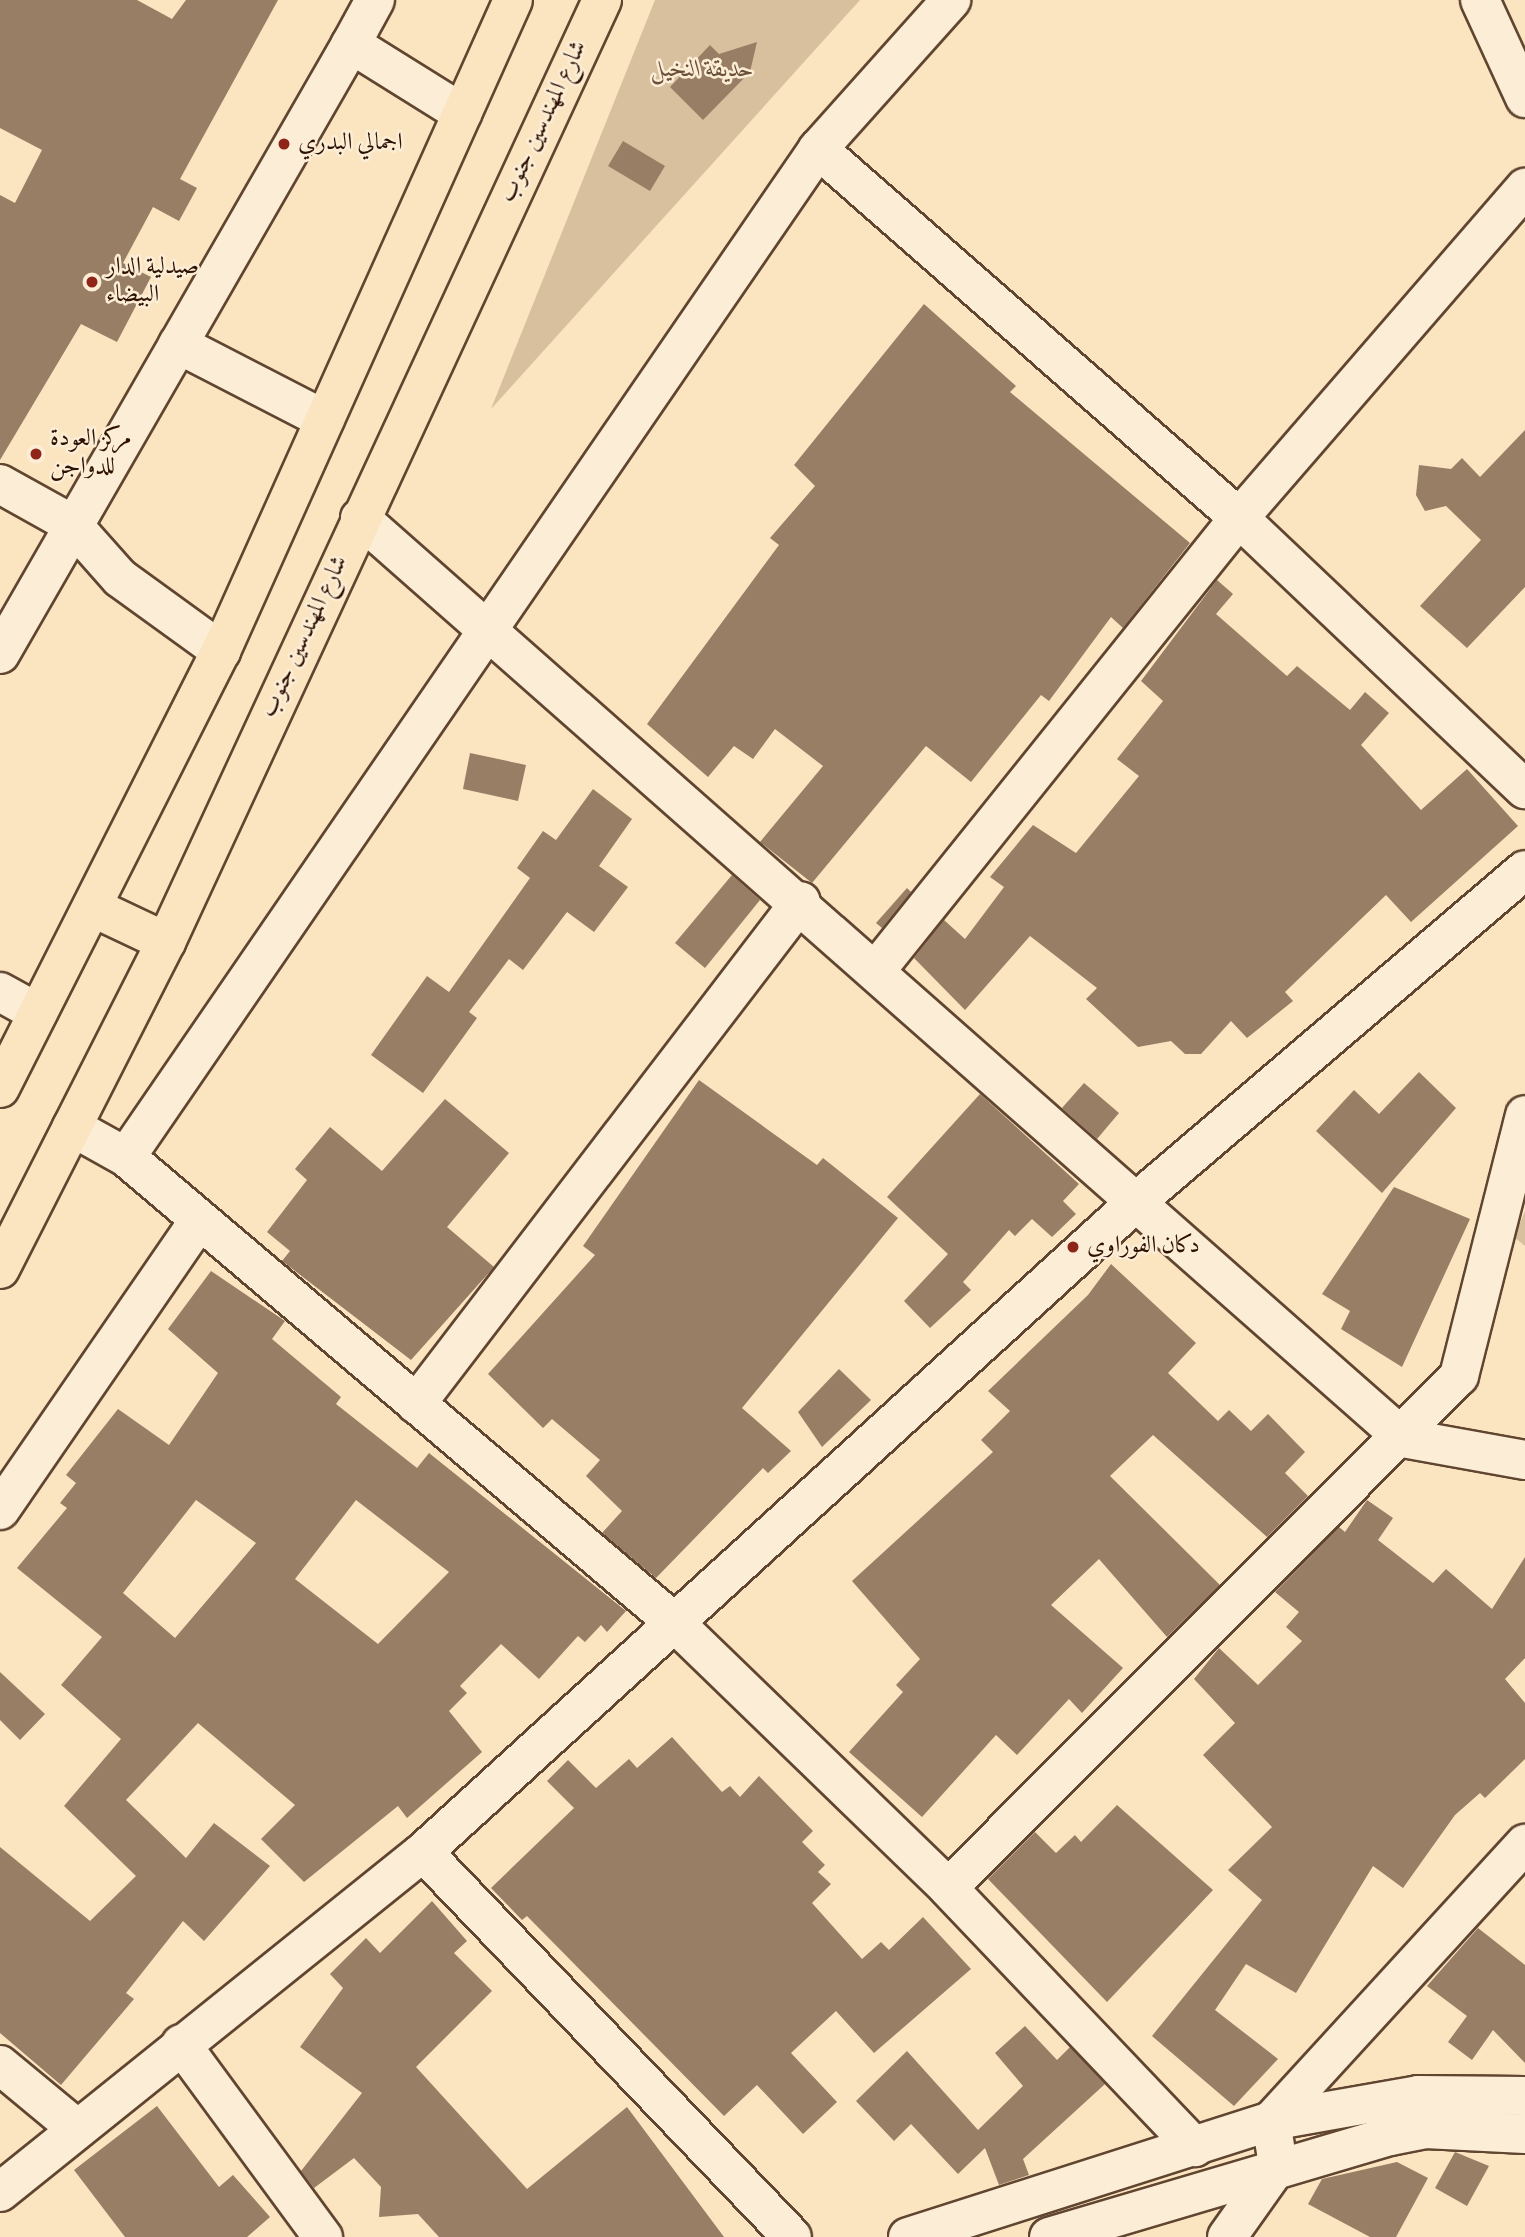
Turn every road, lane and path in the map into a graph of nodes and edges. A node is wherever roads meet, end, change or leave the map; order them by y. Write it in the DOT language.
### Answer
graph roads {
  1 [pos="375,0"];
  2 [pos="513,0"];
  3 [pos="602,0"];
  4 [pos="951,0"];
  5 [pos="1480,0"];
  6 [pos="351,44"];
  7 [pos="1525,98"];
  8 [pos="462,113"];
  9 [pos="818,149"];
  10 [pos="1525,188"];
  11 [pos="178,344"];
  12 [pos="325,420"];
  13 [pos="0,484"];
  14 [pos="360,518"];
  15 [pos="1239,518"];
  16 [pos="72,524"];
  17 [pos="482,630"];
  18 [pos="221,651"];
  19 [pos="0,654"];
  20 [pos="1525,789"];
  21 [pos="1525,870"];
  22 [pos="801,901"];
  23 [pos="92,907"];
  24 [pos="166,942"];
  25 [pos="877,968"];
  26 [pos="0,992"];
  27 [pos="38,1013"];
  28 [pos="0,1088"];
  29 [pos="1525,1115"];
  30 [pos="72,1127"];
  31 [pos="127,1157"];
  32 [pos="1136,1202"];
  33 [pos="199,1220"];
  34 [pos="0,1269"];
  35 [pos="416,1404"];
  36 [pos="1403,1438"];
  37 [pos="1525,1460"];
  38 [pos="0,1510"];
  39 [pos="676,1624"];
  40 [pos="1525,1844"];
  41 [pos="423,1852"];
  42 [pos="948,1888"];
  43 [pos="181,2044"];
  44 [pos="0,2066"];
  45 [pos="1525,2096"];
  46 [pos="1270,2121"];
  47 [pos="76,2127"];
  48 [pos="1525,2134"];
  49 [pos="1195,2147"];
  50 [pos="1278,2165"];
  51 [pos="0,2192"];
  52 [pos="323,2237"];
  53 [pos="792,2237"];
  54 [pos="908,2237"];
  55 [pos="1049,2237"];
  56 [pos="1227,2237"];
  1 -- 6 [label="street"];
  2 -- 8 [label="highway"];
  3 -- 14 [label="highway, شارع المهندسين جنوب"];
  4 -- 9 [label="street"];
  5 -- 7 [label="street"];
  6 -- 8 [label="street"];
  6 -- 11 [label="street"];
  8 -- 12 [label="highway"];
  9 -- 15 [label="street"];
  9 -- 17 [label="street"];
  10 -- 15 [label="street"];
  11 -- 12 [label="street"];
  11 -- 16 [label="street"];
  12 -- 18 [label="highway"];
  13 -- 16 [label="street"];
  14 -- 17 [label="street"];
  14 -- 24 [label="highway, شارع المهندسين جنوب"];
  15 -- 20 [label="street"];
  15 -- 25 [label="street"];
  16 -- 18 [label="street"];
  16 -- 19 [label="street"];
  17 -- 22 [label="street"];
  17 -- 31 [label="street"];
  18 -- 23 [label="highway"];
  21 -- 32 [label="street"];
  22 -- 25 [label="street"];
  22 -- 35 [label="street"];
  23 -- 24 [label="highway"];
  23 -- 27 [label="highway"];
  24 -- 30 [label="highway, شارع المهندسين جنوب"];
  25 -- 32 [label="street"];
  26 -- 27 [label="street"];
  27 -- 28 [label="highway"];
  29 -- 36 [label="street"];
  30 -- 31 [label="street"];
  30 -- 34 [label="highway, شارع المهندسين جنوب"];
  31 -- 33 [label="street"];
  32 -- 36 [label="street"];
  32 -- 39 [label="street"];
  33 -- 35 [label="street"];
  33 -- 38 [label="street"];
  35 -- 39 [label="street"];
  36 -- 37 [label="street"];
  36 -- 42 [label="street"];
  39 -- 41 [label="street"];
  39 -- 42 [label="street"];
  40 -- 46 [label="street"];
  41 -- 43 [label="street"];
  41 -- 53 [label="street"];
  42 -- 49 [label="street"];
  43 -- 47 [label="street"];
  43 -- 52 [label="street"];
  44 -- 47 [label="street"];
  45 -- 46 [label="street"];
  46 -- 49 [label="street"];
  46 -- 50 [label="street"];
  47 -- 51 [label="street"];
  48 -- 50 [label="street"];
  49 -- 54 [label="street"];
  50 -- 55 [label="street"];
  50 -- 56 [label="street"];
}
